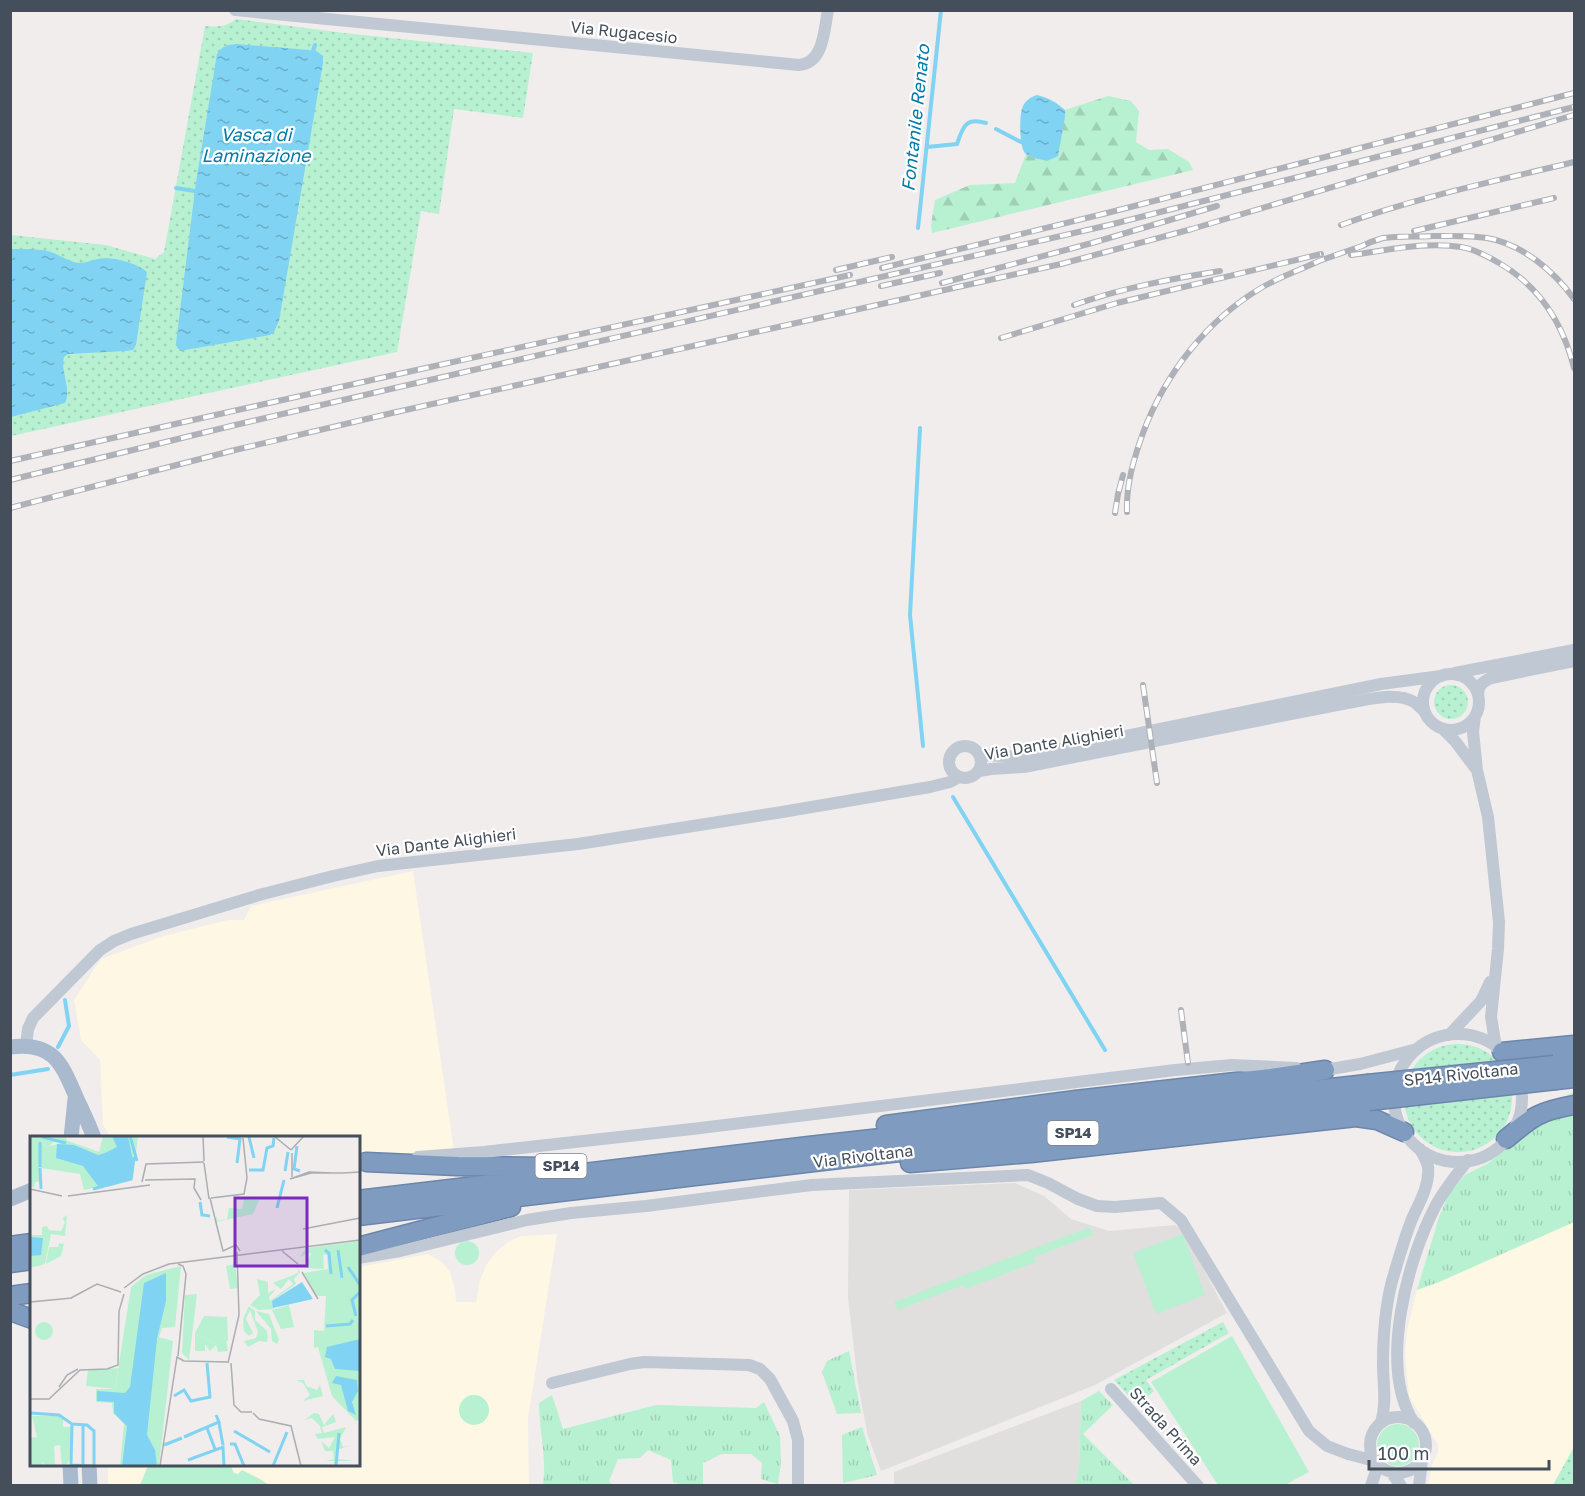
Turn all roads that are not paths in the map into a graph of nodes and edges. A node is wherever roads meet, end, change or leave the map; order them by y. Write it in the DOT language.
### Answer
graph roads {
  1 [pos="235,10"];
  2 [pos="828,10"];
  3 [pos="1575,650"];
  4 [pos="1575,661"];
  5 [pos="1445,675"];
  6 [pos="1478,694"];
  7 [pos="1346,697"];
  8 [pos="1425,712"];
  9 [pos="1475,716"];
  10 [pos="1443,729"];
  11 [pos="1135,740"];
  12 [pos="980,755"];
  13 [pos="949,766"];
  14 [pos="1477,770"];
  15 [pos="978,771"];
  16 [pos="960,777"];
  17 [pos="930,787"];
  18 [pos="1497,967"];
  19 [pos="1449,1035"];
  20 [pos="1575,1045"];
  21 [pos="18,1046"];
  22 [pos="1417,1049"];
  23 [pos="1499,1049"];
  24 [pos="1575,1062"];
  25 [pos="1325,1070"];
  26 [pos="1555,1072"];
  27 [pos="1575,1078"];
  28 [pos="1368,1092"];
  29 [pos="75,1096"];
  30 [pos="1575,1105"];
  31 [pos="1404,1132"];
  32 [pos="70,1136"];
  33 [pos="94,1136"];
  34 [pos="1506,1139"];
  35 [pos="809,1146"];
  36 [pos="1420,1149"];
  37 [pos="756,1152"];
  38 [pos="1468,1161"];
  39 [pos="362,1162"];
  40 [pos="777,1167"];
  41 [pos="663,1180"];
  42 [pos="30,1191"];
  43 [pos="10,1198"];
  44 [pos="360,1200"];
  45 [pos="360,1216"];
  46 [pos="30,1244"];
  47 [pos="10,1246"];
  48 [pos="360,1246"];
  49 [pos="360,1258"];
  50 [pos="30,1260"];
  51 [pos="10,1263"];
  52 [pos="30,1293"];
  53 [pos="10,1296"];
  54 [pos="10,1311"];
  55 [pos="30,1318"];
  56 [pos="552,1383"];
  57 [pos="1111,1389"];
  58 [pos="1414,1423"];
  59 [pos="1381,1424"];
  60 [pos="1422,1460"];
  61 [pos="70,1466"];
  62 [pos="89,1466"];
  63 [pos="1383,1467"];
  64 [pos="71,1485"];
  65 [pos="90,1485"];
  66 [pos="798,1485"];
  67 [pos="1198,1485"];
  68 [pos="1371,1485"];
  69 [pos="1377,1485"];
  70 [pos="1401,1485"];
  71 [pos="1419,1485"];
  1 -- 2 [label="street, Via Rugacesio"];
  3 -- 5 [label="street, Via Dante Alighieri"];
  4 -- 6 [label="street"];
  5 -- 6 [label="street"];
  5 -- 7 [label="street, Via Dante Alighieri"];
  5 -- 8 [label="street"];
  6 -- 9 [label="street"];
  7 -- 8 [label="street, Via Dante Alighieri"];
  7 -- 11 [label="street, Via Dante Alighieri"];
  8 -- 10 [label="street"];
  9 -- 10 [label="street"];
  9 -- 14 [label="street"];
  10 -- 14 [label="street"];
  11 -- 12 [label="street, Via Dante Alighieri"];
  11 -- 15 [label="street, Via Dante Alighieri"];
  12 -- 13 [label="street"];
  12 -- 15 [label="street"];
  13 -- 16 [label="street"];
  13 -- 17 [label="street"];
  14 -- 18 [label="street"];
  15 -- 16 [label="street"];
  16 -- 17 [label="street, Via Dante Alighieri"];
  17 -- 21 [label="street, Via Dante Alighieri"];
  18 -- 19 [label="street"];
  18 -- 23 [label="street"];
  19 -- 22 [label="street"];
  19 -- 23 [label="street"];
  20 -- 23 [label="highway"];
  21 -- 29 [label="main road"];
  22 -- 25 [label="street, SP14"];
  22 -- 31 [label="street"];
  23 -- 34 [label="street"];
  24 -- 26 [label="highway, SP14"];
  25 -- 35 [label="highway, SP14"];
  25 -- 39 [label="street"];
  26 -- 27 [label="highway, SP14"];
  26 -- 28 [label="highway, SP14 Rivoltana / SP14, bridge"];
  28 -- 35 [label="highway, Via Rivoltana / SP14"];
  28 -- 40 [label="highway, Via Rivoltana / SP14"];
  29 -- 32 [label="main road"];
  29 -- 33 [label="main road"];
  30 -- 34 [label="highway"];
  31 -- 36 [label="street"];
  31 -- 40 [label="highway, SP14"];
  34 -- 38 [label="street"];
  35 -- 37 [label="highway, Via Rivoltana / SP14"];
  36 -- 38 [label="street"];
  36 -- 59 [label="street"];
  37 -- 39 [label="highway, SP14"];
  37 -- 44 [label="highway, Via Rivoltana / SP14"];
  38 -- 58 [label="street"];
  40 -- 41 [label="highway, Via Rivoltana / SP14"];
  41 -- 45 [label="highway, Via Rivoltana / SP14"];
  41 -- 48 [label="highway, SP14"];
  42 -- 43 [label="main road"];
  46 -- 47 [label="highway"];
  49 -- 63 [label="street"];
  50 -- 51 [label="highway"];
  52 -- 53 [label="highway"];
  54 -- 55 [label="highway"];
  56 -- 66 [label="street"];
  57 -- 67 [label="street, Strada Prima"];
  58 -- 59 [label="street"];
  58 -- 60 [label="street"];
  59 -- 63 [label="street"];
  60 -- 63 [label="street"];
  60 -- 71 [label="street"];
  61 -- 64 [label="main road"];
  62 -- 65 [label="main road"];
  63 -- 68 [label="street"];
  63 -- 69 [label="street"];
  63 -- 70 [label="street"];
}
